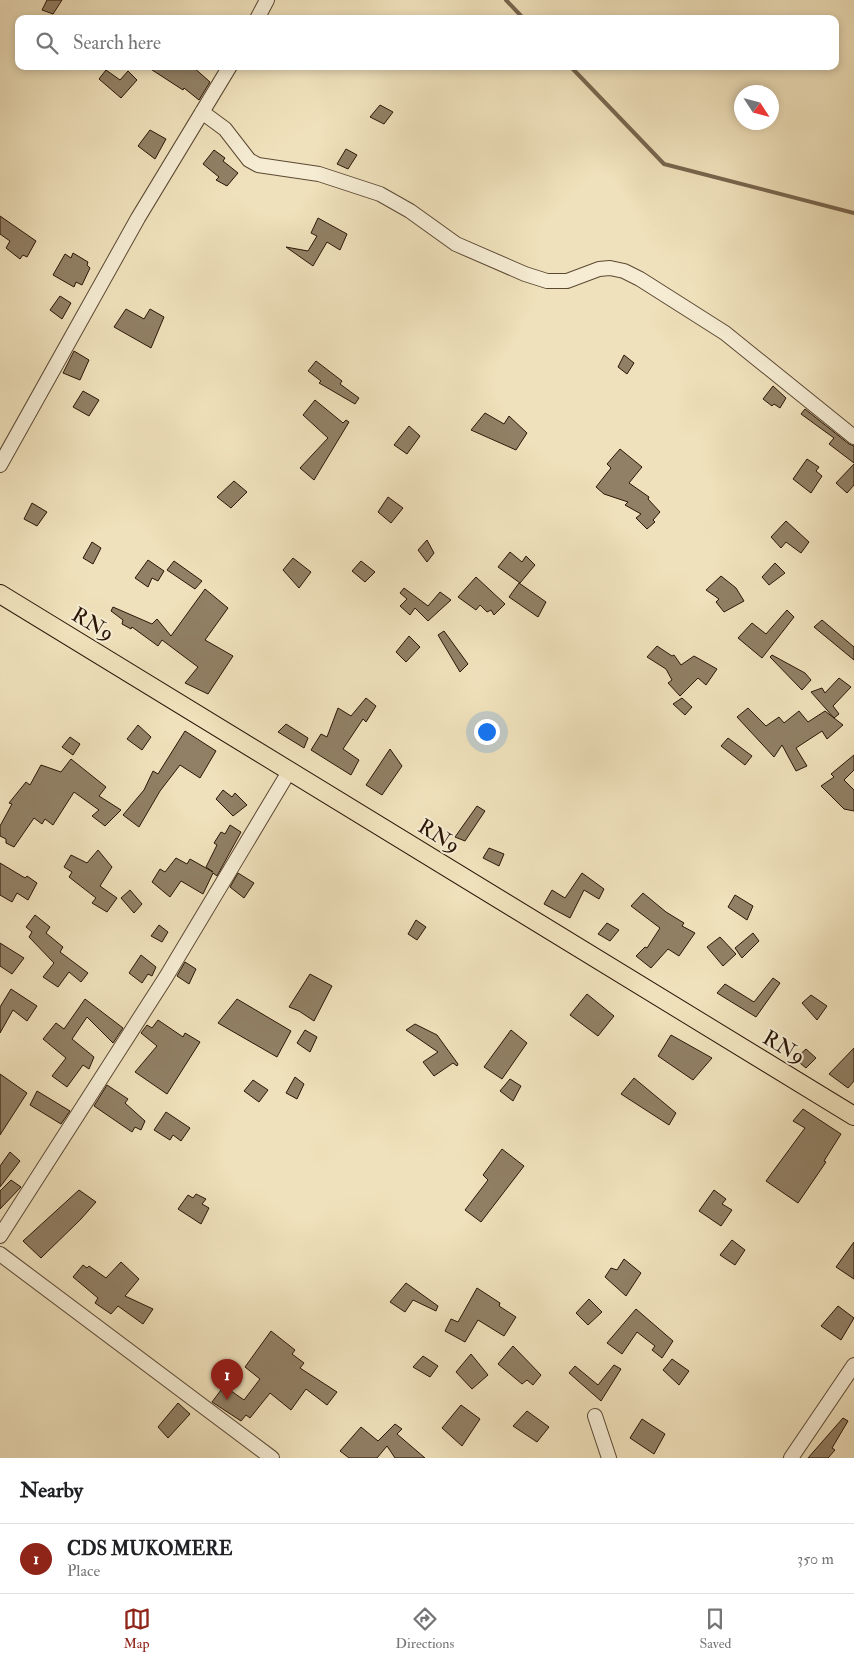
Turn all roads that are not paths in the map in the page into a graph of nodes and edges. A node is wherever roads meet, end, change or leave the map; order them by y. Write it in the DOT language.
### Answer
graph roads {
  1 [pos="267,0"];
  2 [pos="259,15"];
  3 [pos="228,70"];
  4 [pos="202,112"];
  5 [pos="854,436"];
  6 [pos="0,465"];
  7 [pos="0,594"];
  8 [pos="290,770"];
  9 [pos="854,1116"];
  10 [pos="0,1236"];
  11 [pos="0,1254"];
  12 [pos="854,1365"];
  13 [pos="595,1416"];
  14 [pos="272,1458"];
  15 [pos="609,1458"];
  16 [pos="791,1458"];
  1 -- 2 [label="street"];
  3 -- 4 [label="street"];
  4 -- 5 [label="street"];
  4 -- 6 [label="street"];
  7 -- 8 [label="main road, RN9"];
  8 -- 9 [label="main road, RN9"];
  8 -- 10 [label="street"];
  11 -- 14 [label="street"];
  12 -- 16 [label="street"];
  13 -- 15 [label="street"];
}
